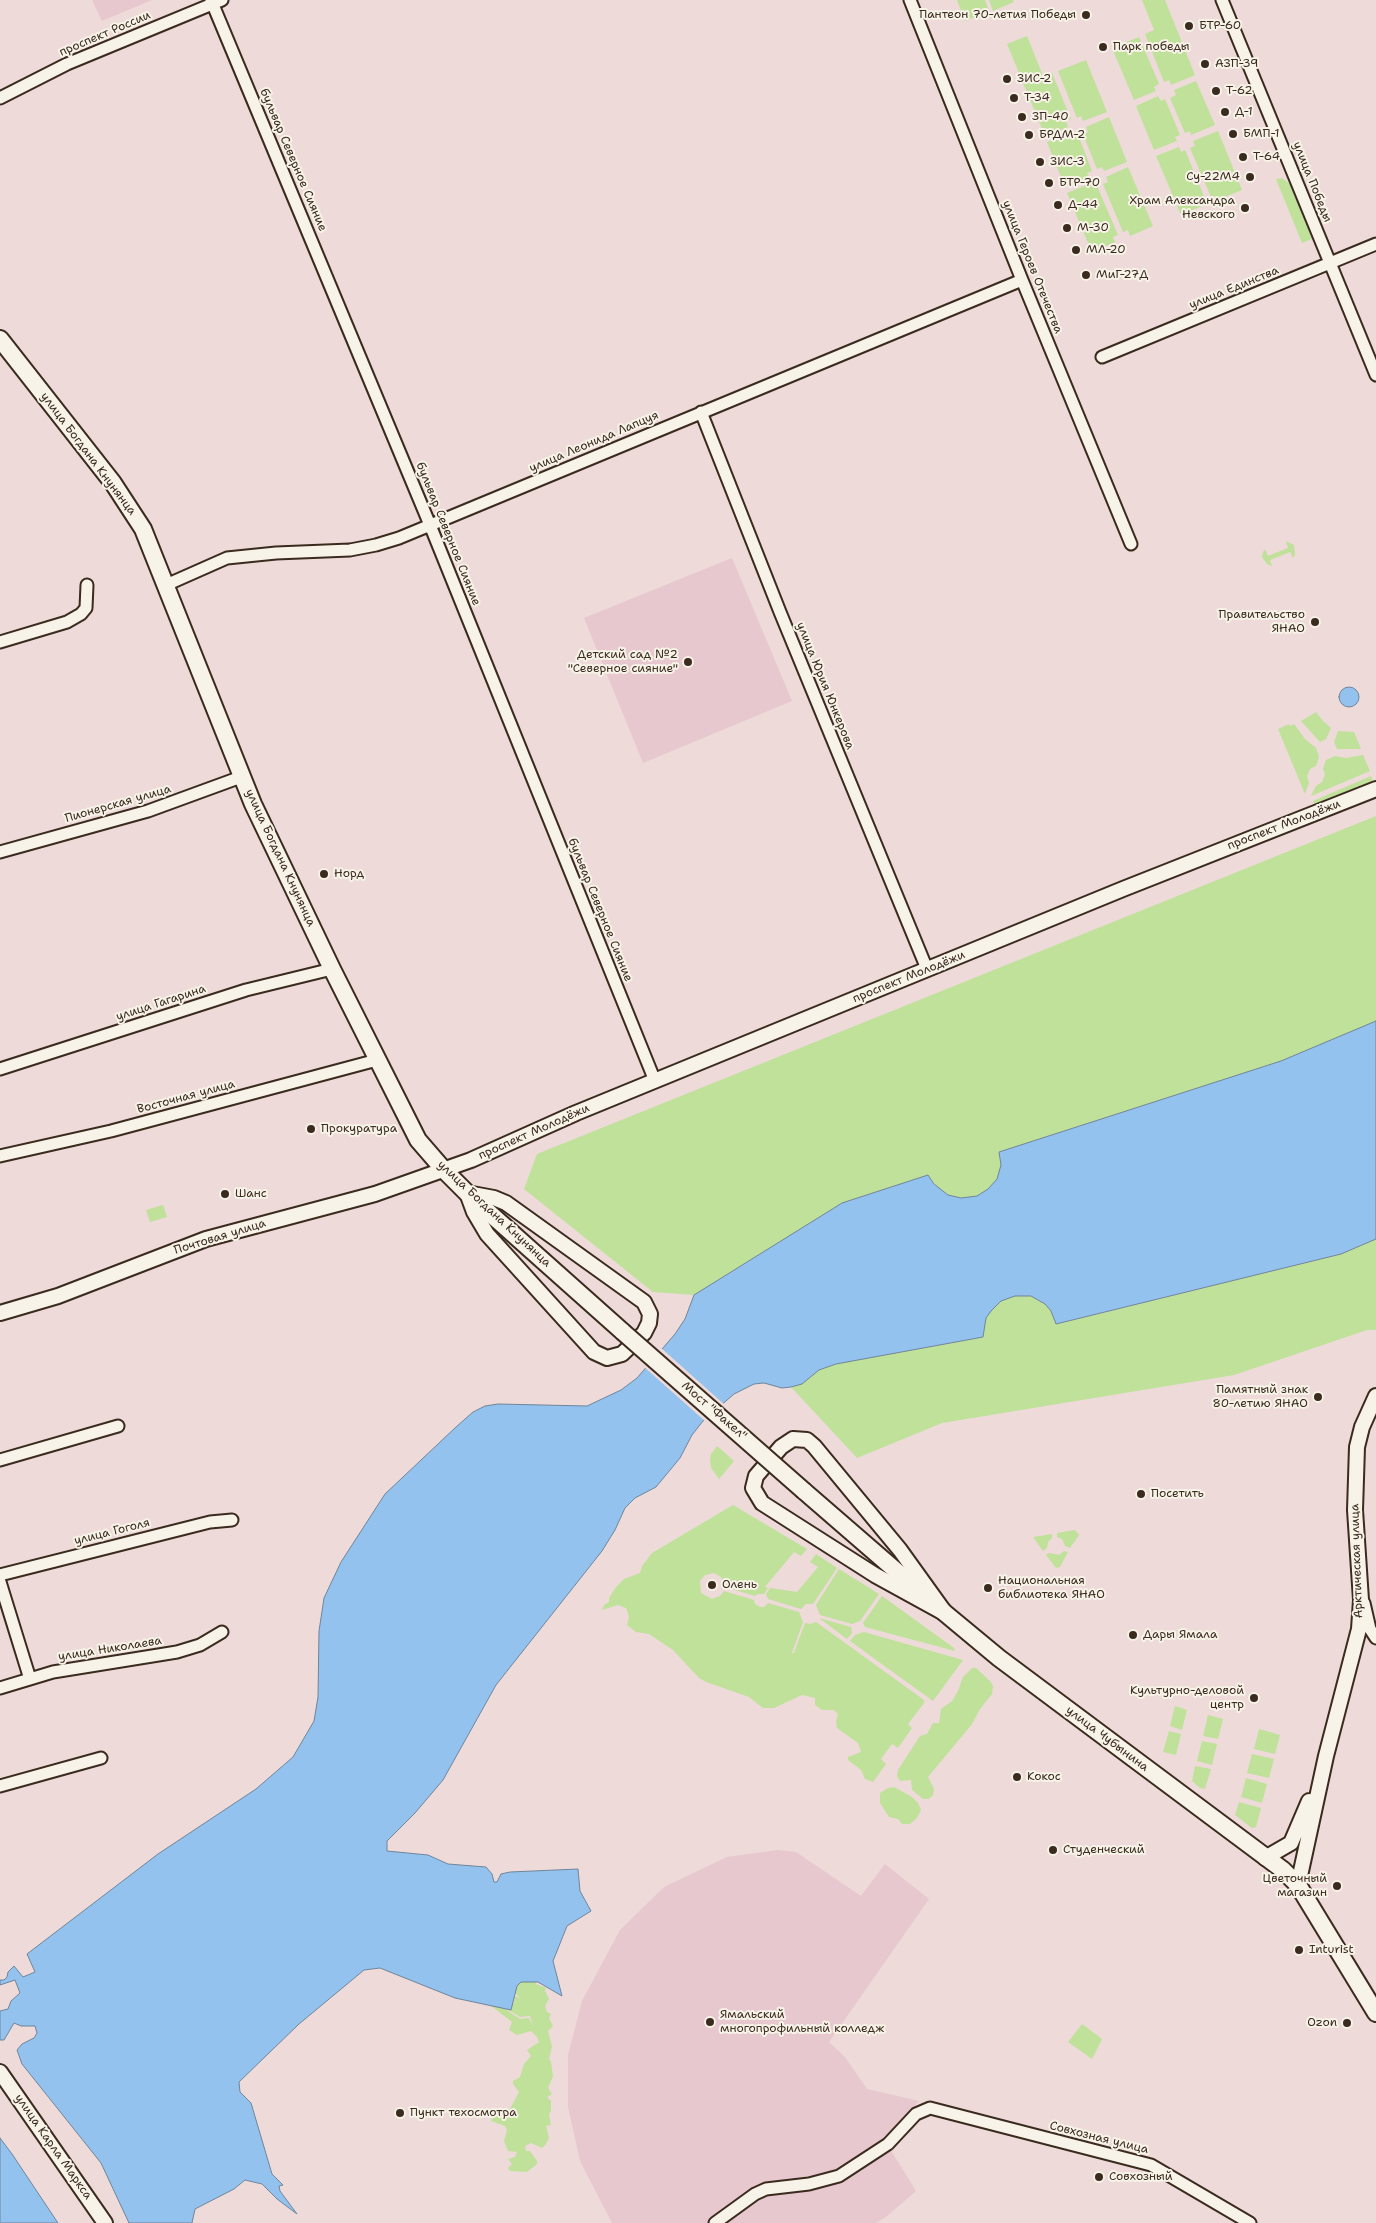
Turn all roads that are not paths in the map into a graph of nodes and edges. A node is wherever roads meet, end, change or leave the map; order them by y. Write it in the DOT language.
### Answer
graph roads {
  1 [pos="910,0"];
  2 [pos="1222,0"];
  3 [pos="215,1"];
  4 [pos="0,98"];
  5 [pos="1376,244"];
  6 [pos="1330,264"];
  7 [pos="1022,280"];
  8 [pos="0,339"];
  9 [pos="1102,357"];
  10 [pos="1376,375"];
  11 [pos="701,412"];
  12 [pos="430,525"];
  13 [pos="1131,544"];
  14 [pos="88,585"];
  15 [pos="166,585"];
  16 [pos="0,642"];
  17 [pos="241,777"];
  18 [pos="1376,789"];
  19 [pos="0,852"];
  20 [pos="332,969"];
  21 [pos="927,970"];
  22 [pos="378,1060"];
  23 [pos="0,1068"];
  24 [pos="655,1081"];
  25 [pos="0,1156"];
  26 [pos="444,1170"];
  27 [pos="467,1193"];
  28 [pos="0,1313"];
  29 [pos="623,1332"];
  30 [pos="1376,1396"];
  31 [pos="118,1426"];
  32 [pos="0,1460"];
  33 [pos="804,1491"];
  34 [pos="232,1520"];
  35 [pos="0,1575"];
  36 [pos="0,1582"];
  37 [pos="1360,1584"];
  38 [pos="946,1614"];
  39 [pos="222,1632"];
  40 [pos="1376,1638"];
  41 [pos="30,1679"];
  42 [pos="0,1688"];
  43 [pos="1326,1756"];
  44 [pos="101,1758"];
  45 [pos="0,1786"];
  46 [pos="1265,1858"];
  47 [pos="1298,1885"];
  48 [pos="1376,2013"];
  49 [pos="0,2072"];
  50 [pos="105,2223"];
  51 [pos="714,2223"];
  52 [pos="1250,2223"];
  1 -- 7 [label="street, улица Героев Отечества"];
  2 -- 6 [label="street, улица Победы"];
  3 -- 4 [label="street, проспект России"];
  3 -- 12 [label="street, бульвар Северное Сияние"];
  5 -- 6 [label="street, улица Единства"];
  6 -- 9 [label="street, улица Единства"];
  6 -- 10 [label="street, улица Победы"];
  7 -- 11 [label="street, улица Леонида Лапцуя"];
  7 -- 13 [label="street, улица Героев Отечества"];
  8 -- 15 [label="main road, улица Богдана Кнунянца"];
  11 -- 12 [label="street, улица Леонида Лапцуя"];
  11 -- 21 [label="street, улица Юрия Юнкерова"];
  12 -- 15 [label="street, улица Леонида Лапцуя"];
  12 -- 24 [label="street, бульвар Северное Сияние"];
  14 -- 16 [label="street"];
  15 -- 17 [label="main road, улица Богдана Кнунянца"];
  17 -- 19 [label="street, Пионерская улица"];
  17 -- 20 [label="main road, улица Богдана Кнунянца"];
  18 -- 21 [label="street, проспект Молодёжи"];
  20 -- 22 [label="main road, улица Богдана Кнунянца"];
  20 -- 23 [label="street, улица Гагарина"];
  21 -- 24 [label="street, проспект Молодёжи"];
  22 -- 25 [label="street, Восточная улица"];
  22 -- 26 [label="main road, улица Богдана Кнунянца"];
  24 -- 26 [label="street, проспект Молодёжи"];
  26 -- 27 [label="main road, улица Богдана Кнунянца"];
  26 -- 28 [label="street, Почтовая улица"];
  27 -- 27 [label="street"];
  27 -- 29 [label="main road, улица Богдана Кнунянца"];
  29 -- 33 [label="main road, Мост \"Факел\", bridge"];
  30 -- 37 [label="street, Арктическая улица"];
  31 -- 32 [label="street"];
  33 -- 38 [label="main road, улица Чубынина"];
  34 -- 35 [label="street, улица Гоголя"];
  36 -- 41 [label="street"];
  37 -- 40 [label="street"];
  37 -- 43 [label="street, Арктическая улица"];
  38 -- 38 [label="street"];
  38 -- 46 [label="main road, улица Чубынина"];
  39 -- 41 [label="street, улица Николаева"];
  41 -- 42 [label="street, улица Николаева"];
  43 -- 46 [label="street, Арктическая улица"];
  43 -- 47 [label="street, Арктическая улица"];
  44 -- 45 [label="street"];
  46 -- 47 [label="main road, улица Чубынина"];
  47 -- 48 [label="main road, улица Чубынина"];
  49 -- 50 [label="street, улица Карла Маркса"];
  51 -- 52 [label="street, Совхозная улица"];
}
